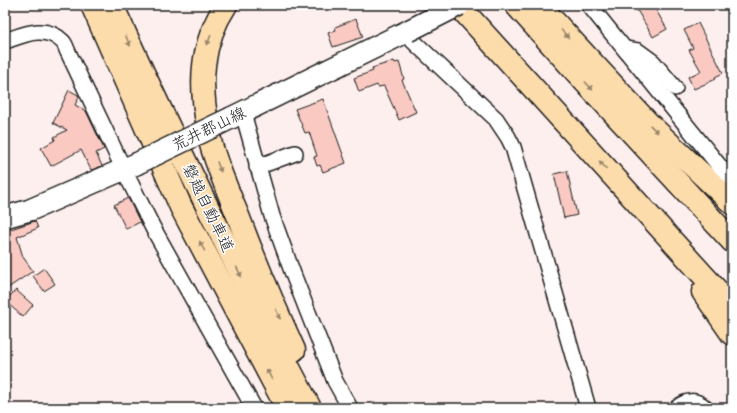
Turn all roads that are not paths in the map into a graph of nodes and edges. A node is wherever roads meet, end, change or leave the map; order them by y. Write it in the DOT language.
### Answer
graph roads {
  1 [pos="78,5"];
  2 [pos="92,5"];
  3 [pos="112,5"];
  4 [pos="226,5"];
  5 [pos="448,5"];
  6 [pos="458,5"];
  7 [pos="476,5"];
  8 [pos="516,5"];
  9 [pos="539,5"];
  10 [pos="589,5"];
  11 [pos="408,31"];
  12 [pos="5,41"];
  13 [pos="625,49"];
  14 [pos="509,62"];
  15 [pos="675,88"];
  16 [pos="237,115"];
  17 [pos="619,119"];
  18 [pos="295,153"];
  19 [pos="130,167"];
  20 [pos="258,167"];
  21 [pos="732,179"];
  22 [pos="629,194"];
  23 [pos="732,202"];
  24 [pos="181,207"];
  25 [pos="5,217"];
  26 [pos="732,222"];
  27 [pos="732,242"];
  28 [pos="732,286"];
  29 [pos="732,307"];
  30 [pos="732,334"];
  31 [pos="254,408"];
  32 [pos="288,408"];
  33 [pos="310,408"];
  34 [pos="323,408"];
  35 [pos="350,408"];
  36 [pos="588,408"];
  37 [pos="677,408"];
  38 [pos="705,408"];
  1 -- 24 [label="highway"];
  2 -- 24 [label="highway, 磐越自動車道"];
  3 -- 33 [label="highway, 磐越自動車道, one-way"];
  4 -- 34 [label="highway, one-way"];
  5 -- 14 [label="highway"];
  6 -- 11 [label="main road, 荒井郡山線, bridge"];
  6 -- 14 [label="highway"];
  7 -- 28 [label="highway"];
  8 -- 17 [label="highway, one-way"];
  9 -- 23 [label="highway, one-way"];
  10 -- 13 [label="street"];
  11 -- 16 [label="main road, 荒井郡山線"];
  11 -- 36 [label="street"];
  12 -- 19 [label="street"];
  13 -- 15 [label="street"];
  13 -- 21 [label="street"];
  22 -- 14 [label="highway, one-way"];
  16 -- 19 [label="main road, 荒井郡山線, bridge"];
  16 -- 20 [label="street"];
  17 -- 26 [label="highway"];
  17 -- 27 [label="highway"];
  18 -- 20 [label="street"];
  19 -- 25 [label="main road, 荒井郡山線"];
  19 -- 31 [label="street"];
  20 -- 35 [label="street"];
  22 -- 29 [label="highway"];
  22 -- 30 [label="highway"];
  32 -- 24 [label="highway, 磐越自動車道, one-way"];
  37 -- 38 [label="street"];
}
